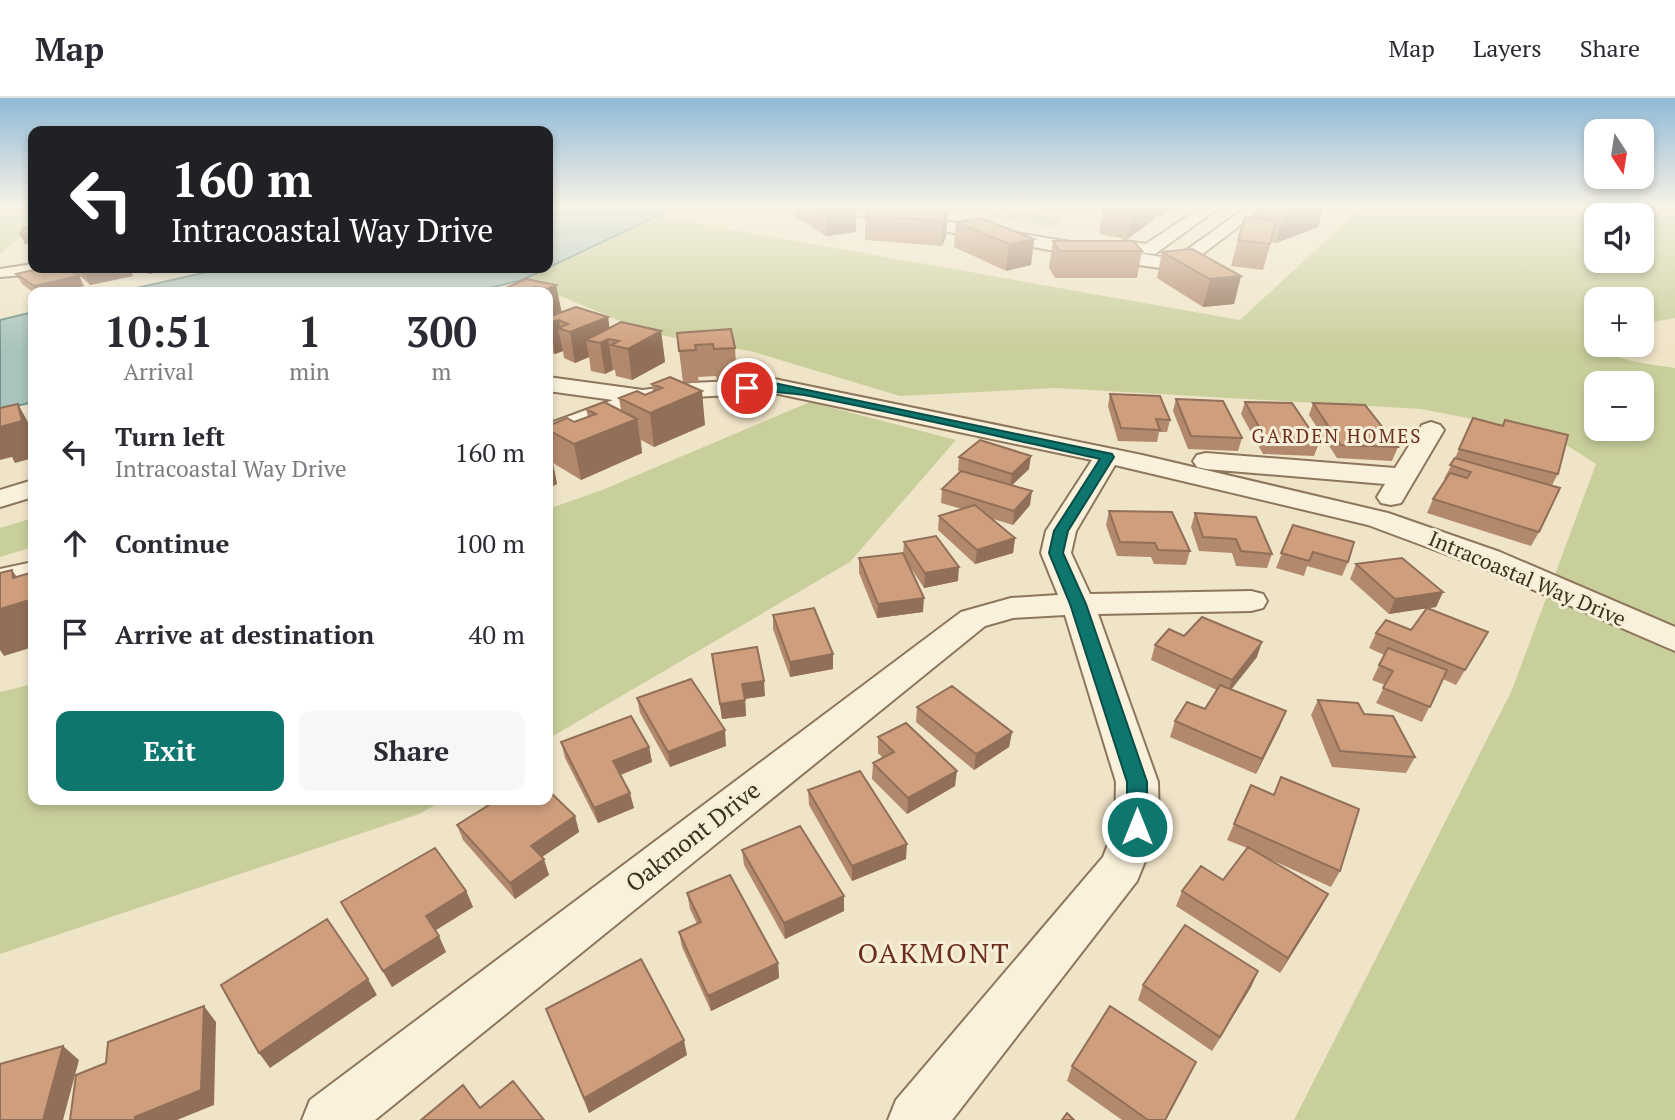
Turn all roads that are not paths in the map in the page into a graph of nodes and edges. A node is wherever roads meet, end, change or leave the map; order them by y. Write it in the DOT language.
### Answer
graph roads {
  1 [pos="1144,255"];
  2 [pos="1191,255"];
  3 [pos="28,270"];
  4 [pos="6,273"];
  5 [pos="553,385"];
  6 [pos="642,397"];
  7 [pos="1431,430"];
  8 [pos="553,431"];
  9 [pos="1107,457"];
  10 [pos="1142,463"];
  11 [pos="1403,477"];
  12 [pos="28,490"];
  13 [pos="0,499"];
  14 [pos="1378,519"];
  15 [pos="28,571"];
  16 [pos="0,579"];
  17 [pos="1251,601"];
  18 [pos="1078,604"];
  19 [pos="1675,640"];
  20 [pos="330,1120"];
  21 [pos="916,1120"];
  1 -- 2 [label="street"];
  3 -- 4 [label="street"];
  5 -- 6 [label="street"];
  6 -- 8 [label="street"];
  6 -- 9 [label="street, Intracoastal Way Drive"];
  7 -- 11 [label="street"];
  9 -- 10 [label="street, Intracoastal Way Drive"];
  9 -- 18 [label="street"];
  10 -- 11 [label="street, Intracoastal Way Drive"];
  10 -- 14 [label="street, Intracoastal Way Drive"];
  11 -- 14 [label="street"];
  12 -- 13 [label="street"];
  14 -- 19 [label="street, Intracoastal Way Drive"];
  15 -- 16 [label="street"];
  17 -- 18 [label="street, Oakmont Drive"];
  18 -- 20 [label="street, Oakmont Drive"];
  18 -- 21 [label="street"];
}
